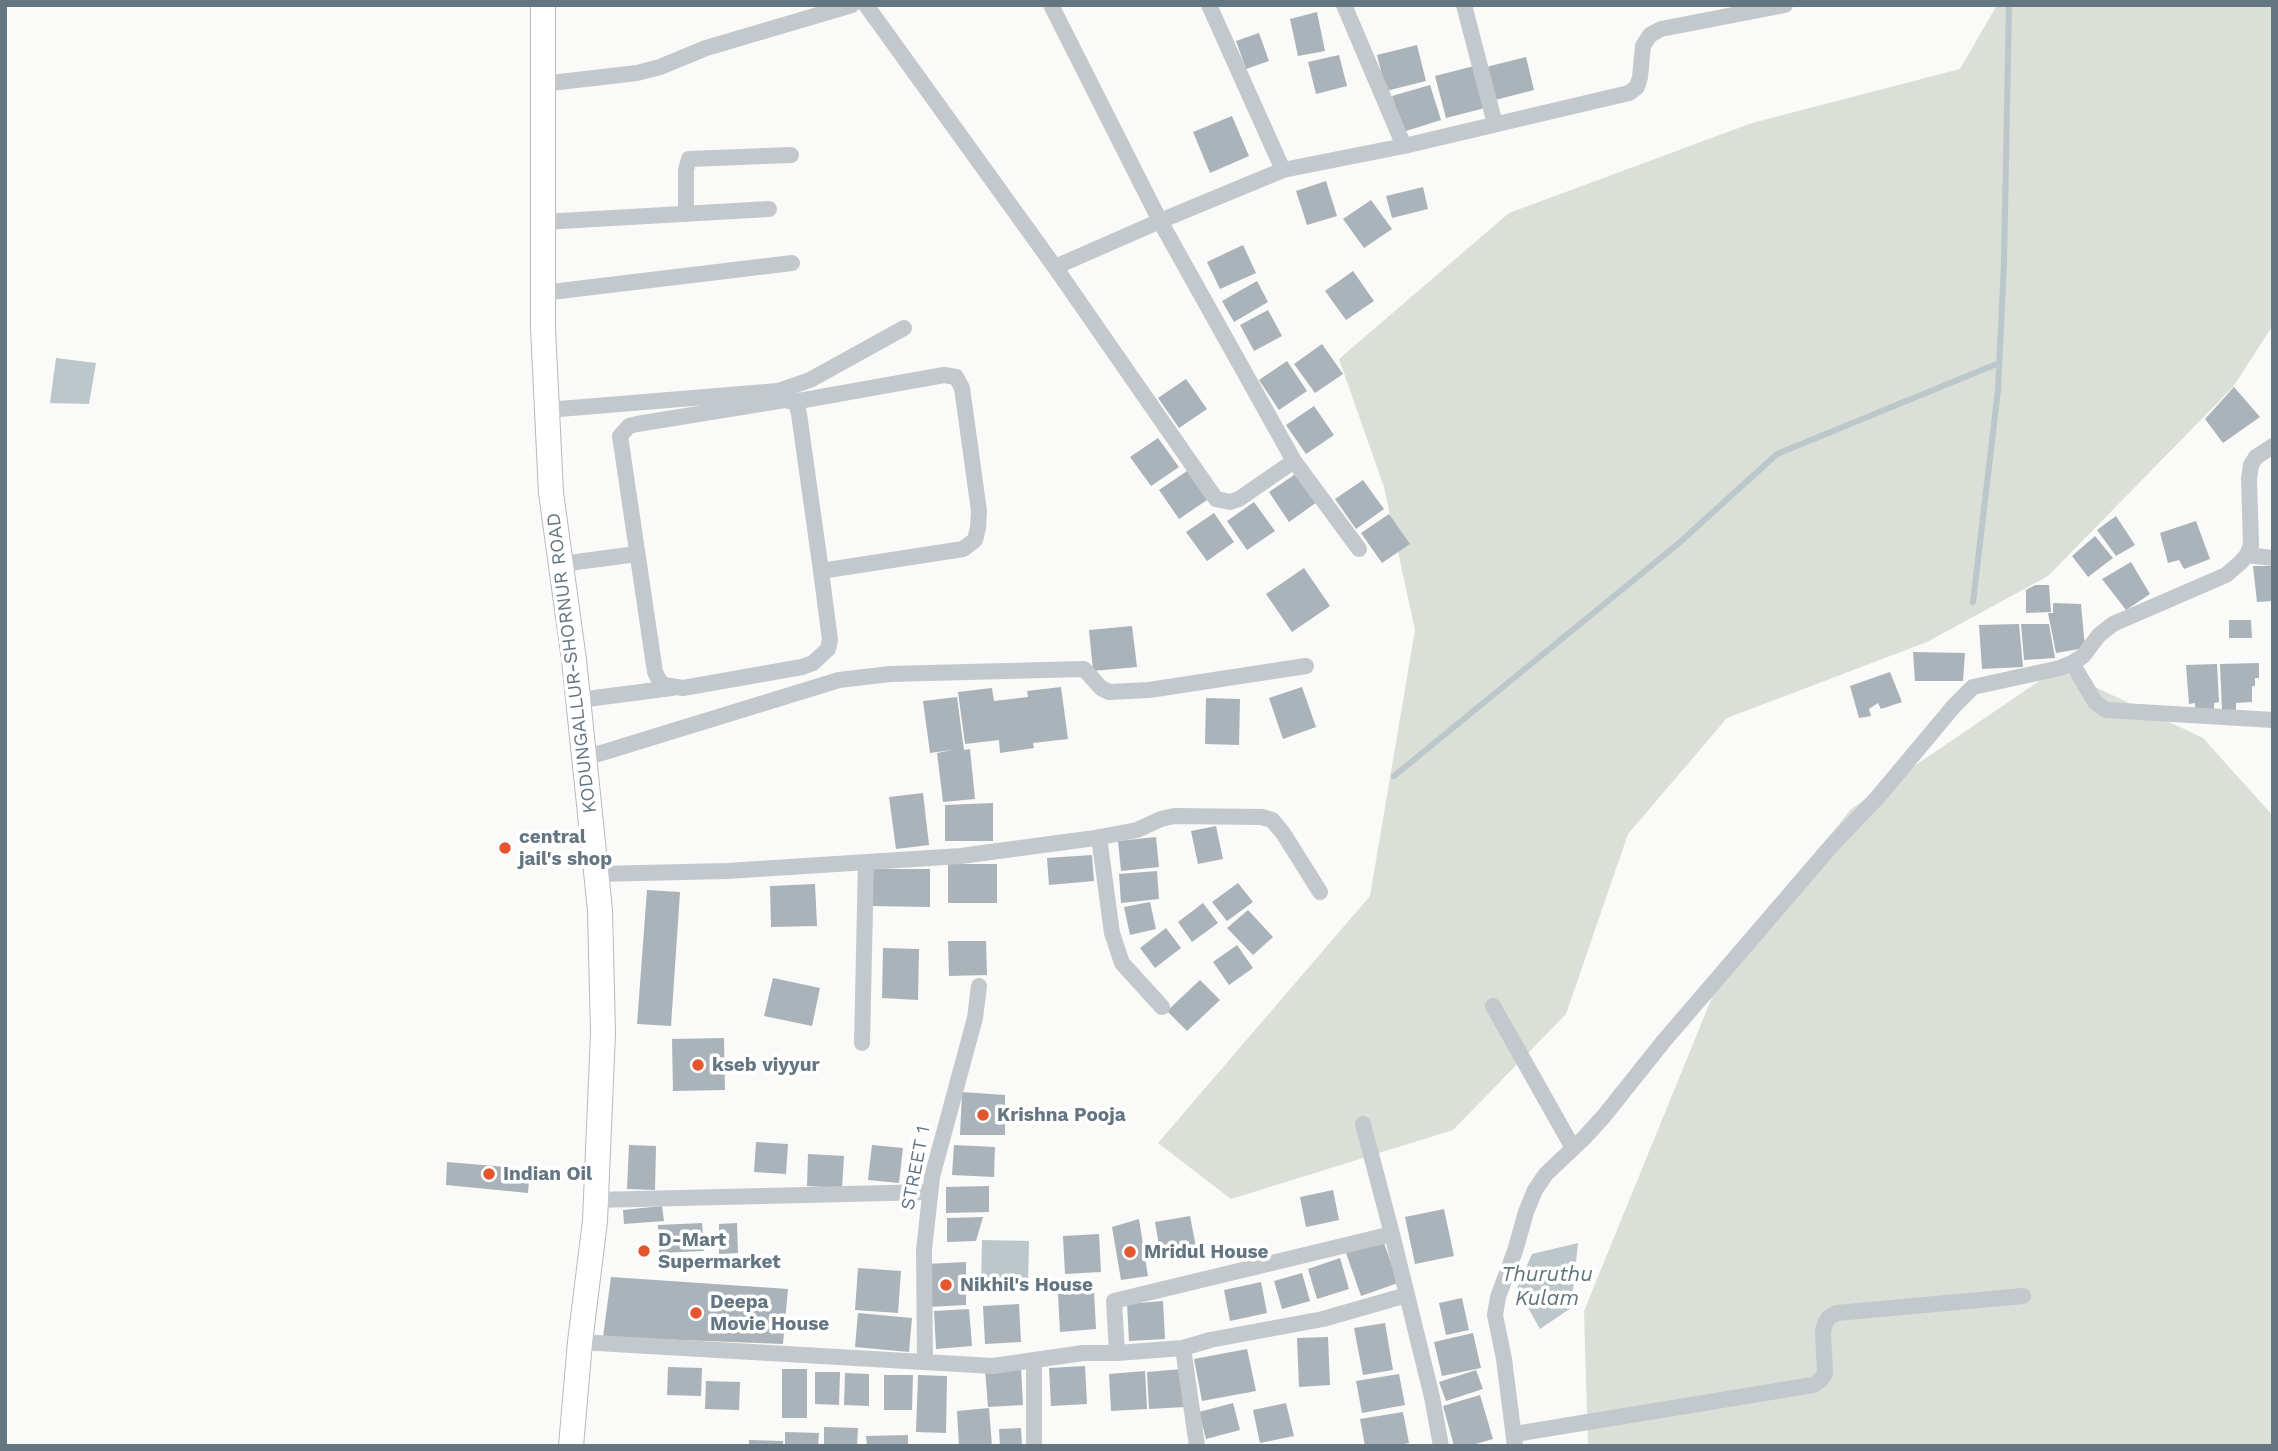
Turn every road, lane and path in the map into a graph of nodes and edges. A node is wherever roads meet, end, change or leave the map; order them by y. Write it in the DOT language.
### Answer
graph roads {
  1 [pos="543,5"];
  2 [pos="852,5"];
  3 [pos="866,5"];
  4 [pos="1051,5"];
  5 [pos="1209,5"];
  6 [pos="1344,5"];
  7 [pos="1464,5"];
  8 [pos="1785,5"];
  9 [pos="542,84"];
  10 [pos="1495,124"];
  11 [pos="1404,146"];
  12 [pos="791,155"];
  13 [pos="1283,170"];
  14 [pos="769,209"];
  15 [pos="686,214"];
  16 [pos="1160,220"];
  17 [pos="543,222"];
  18 [pos="792,262"];
  19 [pos="1055,267"];
  20 [pos="543,293"];
  21 [pos="904,328"];
  22 [pos="793,402"];
  23 [pos="547,410"];
  24 [pos="2273,446"];
  25 [pos="1294,461"];
  26 [pos="1359,549"];
  27 [pos="636,554"];
  28 [pos="2247,555"];
  29 [pos="2273,558"];
  30 [pos="561,564"];
  31 [pos="821,571"];
  32 [pos="2072,663"];
  33 [pos="1306,666"];
  34 [pos="671,688"];
  35 [pos="579,700"];
  36 [pos="2273,720"];
  37 [pos="585,758"];
  38 [pos="1099,837"];
  39 [pos="866,862"];
  40 [pos="596,874"];
  41 [pos="1320,892"];
  42 [pos="979,986"];
  43 [pos="1493,1006"];
  44 [pos="1162,1007"];
  45 [pos="862,1043"];
  46 [pos="1363,1124"];
  47 [pos="1573,1149"];
  48 [pos="930,1192"];
  49 [pos="596,1199"];
  50 [pos="1392,1234"];
  51 [pos="1407,1296"];
  52 [pos="2023,1296"];
  53 [pos="580,1342"];
  54 [pos="1183,1348"];
  55 [pos="1117,1353"];
  56 [pos="1034,1360"];
  57 [pos="925,1362"];
  58 [pos="1515,1440"];
  59 [pos="570,1446"];
  60 [pos="1034,1446"];
  61 [pos="1197,1446"];
  62 [pos="1441,1446"];
  1 -- 9 [label="main road, KODUNGALLUR-SHORNUR ROAD"];
  2 -- 9 [label="street"];
  3 -- 19 [label="street"];
  4 -- 16 [label="street"];
  5 -- 13 [label="street"];
  6 -- 11 [label="street"];
  7 -- 10 [label="street"];
  8 -- 10 [label="street"];
  9 -- 17 [label="main road, KODUNGALLUR-SHORNUR ROAD"];
  10 -- 11 [label="street"];
  11 -- 13 [label="street"];
  12 -- 15 [label="street"];
  13 -- 16 [label="street"];
  14 -- 15 [label="street"];
  15 -- 17 [label="street"];
  16 -- 19 [label="street"];
  16 -- 25 [label="street"];
  17 -- 20 [label="main road, KODUNGALLUR-SHORNUR ROAD"];
  18 -- 20 [label="street"];
  19 -- 25 [label="street"];
  20 -- 23 [label="main road, KODUNGALLUR-SHORNUR ROAD"];
  21 -- 23 [label="street"];
  22 -- 27 [label="street"];
  22 -- 31 [label="street"];
  22 -- 31 [label="street"];
  23 -- 30 [label="main road, KODUNGALLUR-SHORNUR ROAD"];
  24 -- 28 [label="street"];
  25 -- 26 [label="street"];
  27 -- 30 [label="street"];
  27 -- 34 [label="street"];
  28 -- 29 [label="street"];
  28 -- 32 [label="street"];
  30 -- 35 [label="main road, KODUNGALLUR-SHORNUR ROAD"];
  31 -- 34 [label="street"];
  32 -- 36 [label="street"];
  32 -- 47 [label="street"];
  33 -- 37 [label="street"];
  34 -- 35 [label="street"];
  35 -- 37 [label="main road, KODUNGALLUR-SHORNUR ROAD"];
  37 -- 40 [label="main road, KODUNGALLUR-SHORNUR ROAD"];
  38 -- 39 [label="street"];
  38 -- 41 [label="street"];
  38 -- 44 [label="street"];
  39 -- 40 [label="street"];
  39 -- 45 [label="street"];
  40 -- 49 [label="main road, KODUNGALLUR-SHORNUR ROAD"];
  42 -- 48 [label="street, STREET 1"];
  43 -- 47 [label="street"];
  46 -- 50 [label="street"];
  47 -- 58 [label="street"];
  48 -- 49 [label="street"];
  48 -- 57 [label="street, STREET 1"];
  49 -- 53 [label="main road, KODUNGALLUR-SHORNUR ROAD"];
  50 -- 51 [label="street"];
  50 -- 55 [label="street"];
  51 -- 54 [label="street"];
  51 -- 62 [label="street"];
  52 -- 58 [label="street"];
  53 -- 57 [label="street"];
  53 -- 59 [label="main road, KODUNGALLUR-SHORNUR ROAD"];
  54 -- 55 [label="street"];
  54 -- 61 [label="street"];
  55 -- 56 [label="street"];
  56 -- 57 [label="street"];
  56 -- 60 [label="street"];
}
